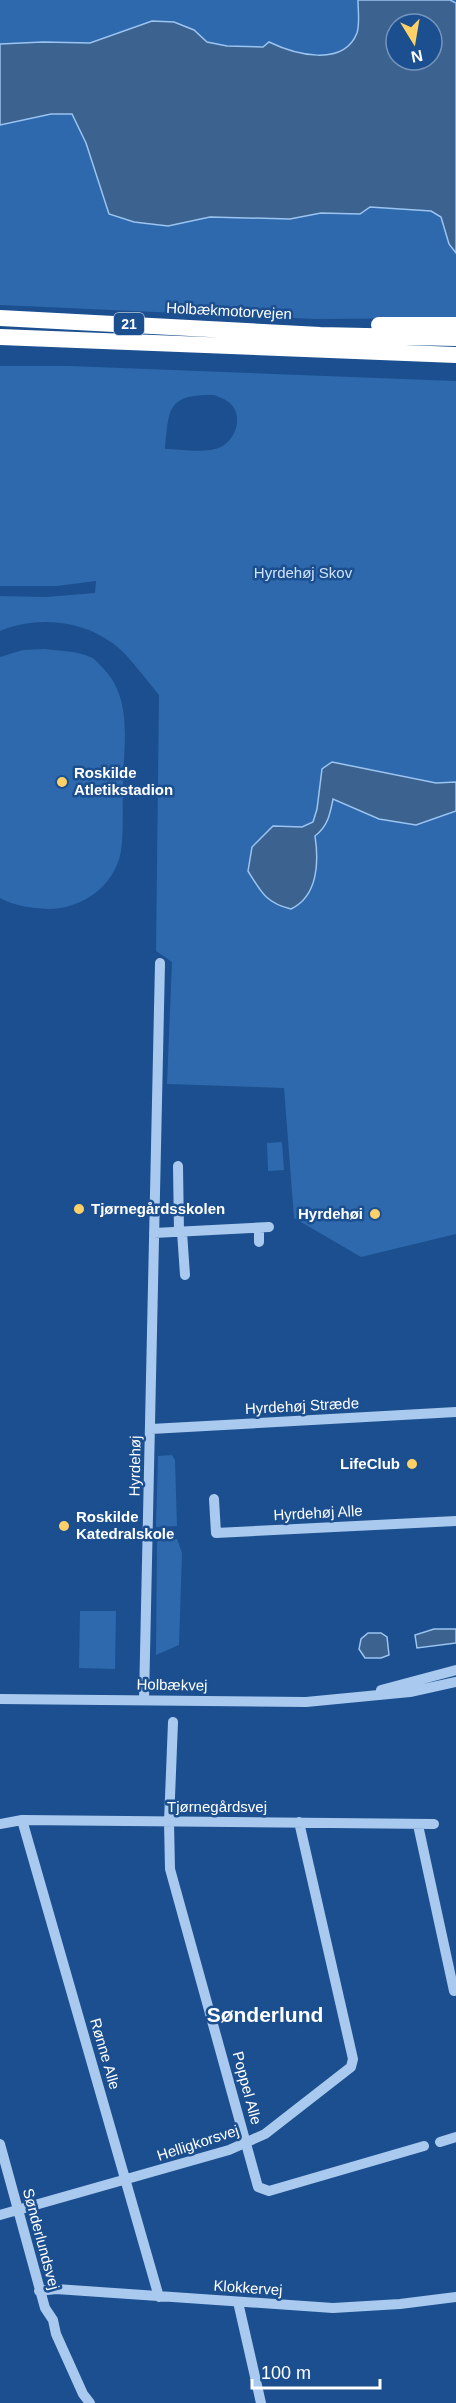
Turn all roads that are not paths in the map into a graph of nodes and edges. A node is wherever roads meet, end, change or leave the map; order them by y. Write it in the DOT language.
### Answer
graph roads {
  1 [pos="0,318"];
  2 [pos="456,325"];
  3 [pos="258,330"];
  4 [pos="0,337"];
  5 [pos="456,338"];
  6 [pos="373,353"];
  7 [pos="456,355"];
  8 [pos="456,364"];
  9 [pos="160,963"];
  10 [pos="178,1166"];
  11 [pos="181,1232"];
  12 [pos="154,1233"];
  13 [pos="260,1242"];
  14 [pos="185,1275"];
  15 [pos="456,1412"];
  16 [pos="151,1429"];
  17 [pos="214,1499"];
  18 [pos="456,1521"];
  19 [pos="456,1670"];
  20 [pos="456,1682"];
  21 [pos="0,1699"];
  22 [pos="343,1699"];
  23 [pos="144,1700"];
  24 [pos="173,1722"];
  25 [pos="22,1820"];
  26 [pos="169,1822"];
  27 [pos="299,1822"];
  28 [pos="0,1824"];
  29 [pos="434,1824"];
  30 [pos="418,1825"];
  31 [pos="454,1991"];
  32 [pos="456,2137"];
  33 [pos="440,2142"];
  34 [pos="246,2143"];
  35 [pos="0,2144"];
  36 [pos="424,2146"];
  37 [pos="126,2181"];
  38 [pos="18,2211"];
  39 [pos="0,2215"];
  40 [pos="39,2291"];
  41 [pos="159,2297"];
  42 [pos="456,2297"];
  43 [pos="238,2302"];
  44 [pos="90,2403"];
  45 [pos="261,2403"];
  1 -- 3 [label="highway, Holbækmotorvejen / 21"];
  2 -- 3 [label="highway"];
  3 -- 5 [label="highway, Holbækmotorvejen / 21"];
  4 -- 6 [label="highway, 21"];
  6 -- 7 [label="highway, 21"];
  6 -- 8 [label="highway"];
  9 -- 12 [label="street, Hyrdehøj"];
  10 -- 11 [label="street"];
  11 -- 12 [label="street"];
  11 -- 13 [label="street"];
  11 -- 14 [label="street"];
  12 -- 16 [label="street, Hyrdehøj"];
  15 -- 16 [label="street, Hyrdehøj Stræde"];
  16 -- 23 [label="street, Hyrdehøj"];
  17 -- 18 [label="street, Hyrdehøj Alle"];
  19 -- 22 [label="street, Holbækvej"];
  20 -- 22 [label="street, Holbækvej"];
  21 -- 23 [label="street, Holbækvej"];
  22 -- 23 [label="street, Holbækvej"];
  24 -- 26 [label="street, Poppel Alle"];
  25 -- 26 [label="street, Tjørnegårdsvej"];
  25 -- 28 [label="street, Tjørnegårdsvej"];
  25 -- 37 [label="street, Rønne Alle"];
  26 -- 27 [label="street, Tjørnegårdsvej"];
  26 -- 34 [label="street, Poppel Alle"];
  27 -- 30 [label="street, Tjørnegårdsvej"];
  27 -- 34 [label="street, Helligkorsvej"];
  29 -- 30 [label="street, Tjørnegårdsvej"];
  30 -- 31 [label="street"];
  32 -- 33 [label="street"];
  34 -- 36 [label="street, Poppel Alle"];
  34 -- 37 [label="street, Helligkorsvej"];
  35 -- 38 [label="street, Sønderlundsvej"];
  37 -- 38 [label="street, Helligkorsvej"];
  37 -- 41 [label="street, Rønne Alle"];
  38 -- 39 [label="street, Helligkorsvej"];
  38 -- 40 [label="street, Sønderlundsvej"];
  40 -- 41 [label="street, Klokkervej"];
  40 -- 44 [label="street, Sønderlundsvej"];
  41 -- 43 [label="street, Klokkervej"];
  42 -- 43 [label="street, Klokkervej"];
  43 -- 45 [label="street"];
}
